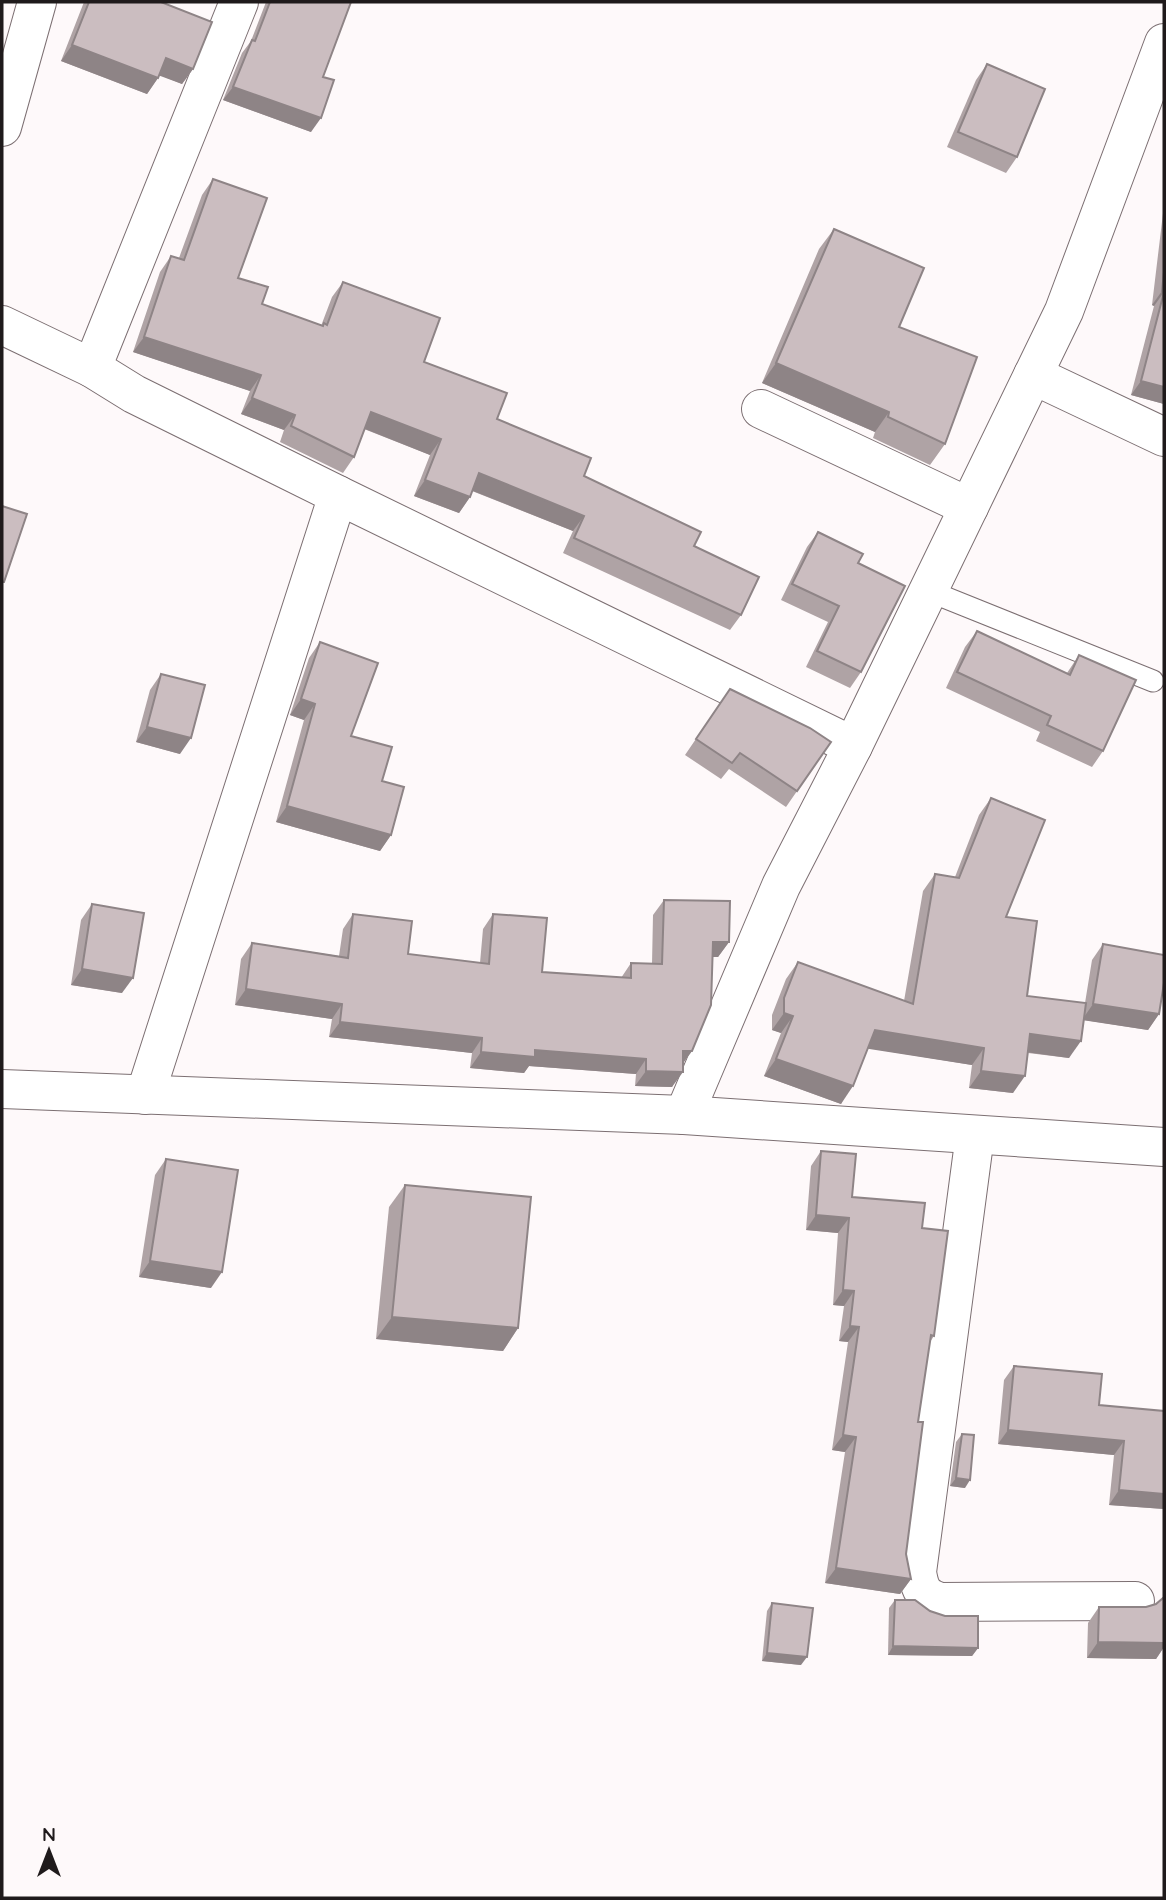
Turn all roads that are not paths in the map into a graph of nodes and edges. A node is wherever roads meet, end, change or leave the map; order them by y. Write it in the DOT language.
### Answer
graph roads {
  1 [pos="37,2"];
  2 [pos="239,2"];
  3 [pos="1164,43"];
  4 [pos="2,127"];
  5 [pos="2,325"];
  6 [pos="92,368"];
  7 [pos="1033,375"];
  8 [pos="761,409"];
  9 [pos="1164,437"];
  10 [pos="338,495"];
  11 [pos="969,507"];
  12 [pos="929,591"];
  13 [pos="1153,681"];
  14 [pos="853,746"];
  15 [pos="2,1089"];
  16 [pos="145,1095"];
  17 [pos="684,1115"];
  18 [pos="975,1135"];
  19 [pos="1164,1147"];
  20 [pos="1135,1601"];
  1 -- 4 [label="street"];
  2 -- 6 [label="street"];
  3 -- 7 [label="street"];
  5 -- 6 [label="street"];
  6 -- 10 [label="street"];
  7 -- 9 [label="street"];
  7 -- 11 [label="street"];
  8 -- 11 [label="street"];
  10 -- 14 [label="street"];
  10 -- 16 [label="street"];
  11 -- 12 [label="street"];
  12 -- 13 [label="lane"];
  12 -- 14 [label="street"];
  14 -- 17 [label="street"];
  15 -- 16 [label="street"];
  16 -- 17 [label="street"];
  17 -- 18 [label="street"];
  18 -- 19 [label="street"];
  18 -- 20 [label="street"];
}
